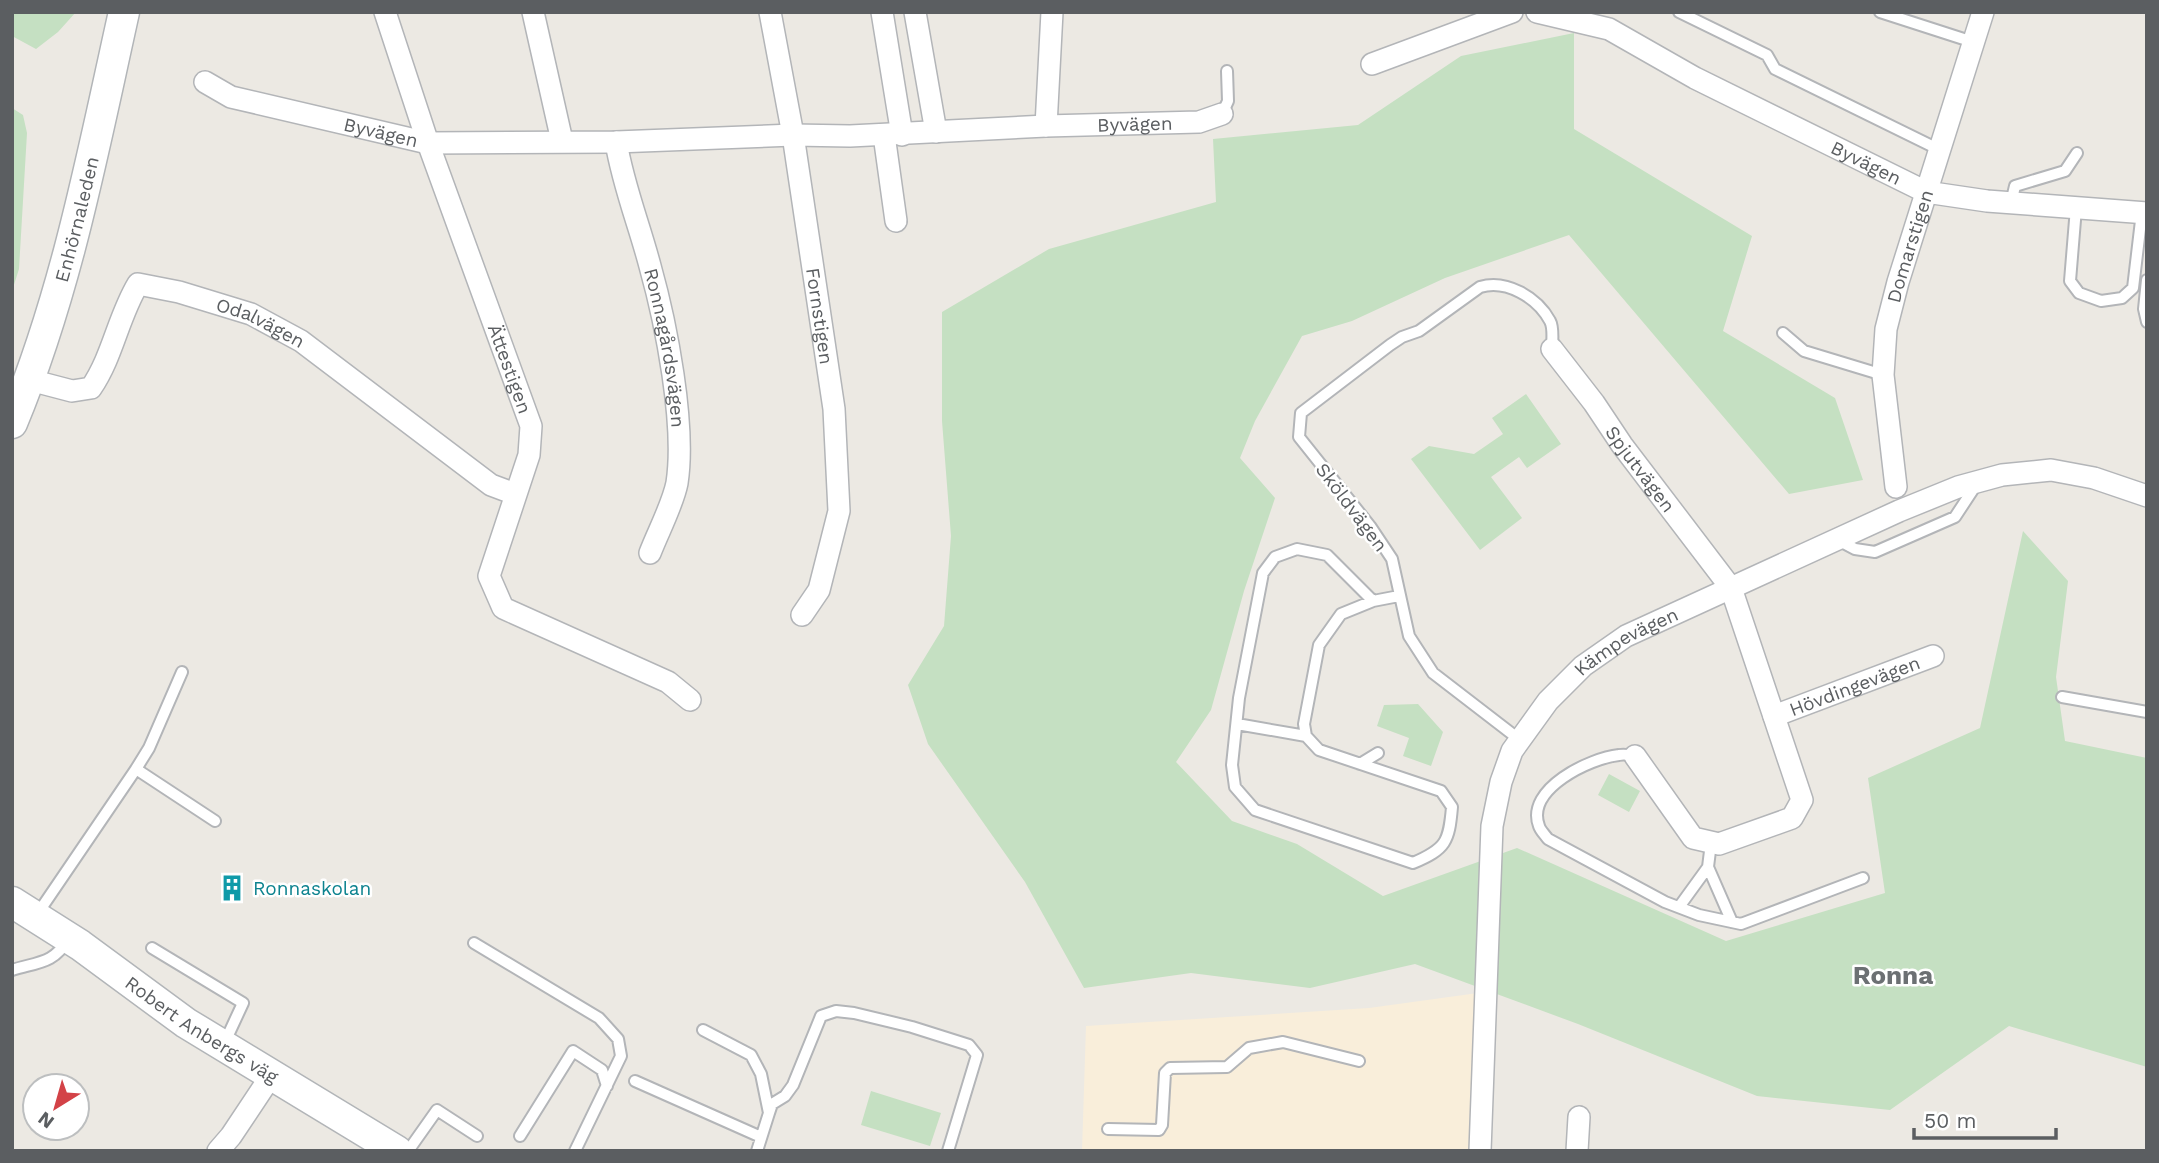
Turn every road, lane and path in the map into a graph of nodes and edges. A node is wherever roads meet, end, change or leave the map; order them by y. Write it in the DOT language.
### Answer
graph roads {
  1 [pos="124,12"];
  2 [pos="385,12"];
  3 [pos="533,12"];
  4 [pos="770,12"];
  5 [pos="882,12"];
  6 [pos="915,12"];
  7 [pos="1052,12"];
  8 [pos="1512,12"];
  9 [pos="1537,12"];
  10 [pos="1679,12"];
  11 [pos="1880,12"];
  12 [pos="1983,12"];
  13 [pos="1611,21"];
  14 [pos="1973,42"];
  15 [pos="1372,64"];
  16 [pos="1227,71"];
  17 [pos="205,82"];
  18 [pos="1222,114"];
  19 [pos="1046,127"];
  20 [pos="936,132"];
  21 [pos="793,135"];
  22 [pos="893,135"];
  23 [pos="562,141"];
  24 [pos="616,142"];
  25 [pos="428,143"];
  26 [pos="1940,150"];
  27 [pos="2077,153"];
  28 [pos="1926,192"];
  29 [pos="2011,203"];
  30 [pos="2076,208"];
  31 [pos="2144,213"];
  32 [pos="896,220"];
  33 [pos="2147,280"];
  34 [pos="2147,322"];
  35 [pos="1783,333"];
  36 [pos="1552,349"];
  37 [pos="1883,375"];
  38 [pos="30,380"];
  39 [pos="12,423"];
  40 [pos="1896,487"];
  41 [pos="515,494"];
  42 [pos="2147,496"];
  43 [pos="650,553"];
  44 [pos="1731,588"];
  45 [pos="1399,596"];
  46 [pos="1373,601"];
  47 [pos="802,615"];
  48 [pos="1933,656"];
  49 [pos="182,672"];
  50 [pos="2062,697"];
  51 [pos="690,701"];
  52 [pos="2147,712"];
  53 [pos="1774,716"];
  54 [pos="1237,724"];
  55 [pos="1306,736"];
  56 [pos="1520,740"];
  57 [pos="1378,753"];
  58 [pos="1635,755"];
  59 [pos="1360,764"];
  60 [pos="136,769"];
  61 [pos="215,821"];
  62 [pos="1711,843"];
  63 [pos="1708,867"];
  64 [pos="1863,878"];
  65 [pos="1679,907"];
  66 [pos="24,909"];
  67 [pos="1732,922"];
  68 [pos="69,938"];
  69 [pos="474,943"];
  70 [pos="152,948"];
  71 [pos="12,959"];
  72 [pos="25,966"];
  73 [pos="12,970"];
  74 [pos="703,1031"];
  75 [pos="223,1046"];
  76 [pos="1359,1060"];
  77 [pos="271,1076"];
  78 [pos="635,1081"];
  79 [pos="607,1086"];
  80 [pos="769,1113"];
  81 [pos="1580,1117"];
  82 [pos="1108,1129"];
  83 [pos="477,1136"];
  84 [pos="520,1136"];
  85 [pos="761,1137"];
  86 [pos="218,1151"];
  87 [pos="397,1151"];
  88 [pos="408,1151"];
  89 [pos="575,1151"];
  90 [pos="757,1151"];
  91 [pos="948,1151"];
  92 [pos="1480,1151"];
  93 [pos="1577,1151"];
  1 -- 38 [label="street, Enhörnaleden"];
  2 -- 25 [label="street, Ättestigen"];
  3 -- 23 [label="street"];
  4 -- 21 [label="street, Fornstigen"];
  5 -- 22 [label="street"];
  6 -- 20 [label="street"];
  7 -- 19 [label="street"];
  8 -- 15 [label="street"];
  9 -- 13 [label="street, Byvägen"];
  10 -- 26 [label="lane"];
  11 -- 14 [label="lane"];
  12 -- 14 [label="street, Domarstigen"];
  13 -- 28 [label="street, Byvägen"];
  14 -- 26 [label="street, Domarstigen"];
  16 -- 18 [label="lane"];
  17 -- 25 [label="street, Byvägen"];
  18 -- 19 [label="street, Byvägen"];
  19 -- 20 [label="street, Byvägen"];
  20 -- 22 [label="street, Byvägen"];
  21 -- 22 [label="street, Byvägen"];
  21 -- 24 [label="street, Byvägen"];
  21 -- 47 [label="street, Fornstigen"];
  22 -- 32 [label="street"];
  23 -- 24 [label="street, Byvägen"];
  23 -- 25 [label="street, Byvägen"];
  24 -- 43 [label="street, Ronnagårdsvägen"];
  25 -- 41 [label="street, Ättestigen"];
  26 -- 28 [label="street, Domarstigen"];
  27 -- 29 [label="lane"];
  28 -- 29 [label="street, Byvägen"];
  28 -- 37 [label="street, Domarstigen"];
  29 -- 30 [label="street, Byvägen"];
  30 -- 31 [label="street, Byvägen"];
  30 -- 31 [label="lane"];
  33 -- 34 [label="lane"];
  35 -- 37 [label="lane"];
  36 -- 44 [label="street, Spjutvägen"];
  36 -- 45 [label="lane, Sköldvägen"];
  37 -- 40 [label="street, Domarstigen"];
  38 -- 39 [label="street, Enhörnaleden"];
  38 -- 41 [label="street, Odalvägen"];
  41 -- 51 [label="street, Ättestigen"];
  42 -- 44 [label="street, Kämpevägen"];
  44 -- 53 [label="street, Hövdingevägen"];
  44 -- 56 [label="street, Kämpevägen"];
  45 -- 46 [label="lane"];
  45 -- 56 [label="lane, Sköldvägen"];
  46 -- 54 [label="lane"];
  46 -- 55 [label="lane"];
  48 -- 53 [label="street, Hövdingevägen"];
  49 -- 60 [label="lane"];
  50 -- 52 [label="lane"];
  53 -- 62 [label="street, Hövdingevägen"];
  54 -- 55 [label="lane"];
  54 -- 59 [label="lane"];
  55 -- 59 [label="lane"];
  56 -- 92 [label="street, Kämpevägen"];
  57 -- 59 [label="lane"];
  58 -- 62 [label="street"];
  58 -- 65 [label="lane"];
  60 -- 61 [label="lane"];
  60 -- 66 [label="lane"];
  62 -- 63 [label="lane"];
  63 -- 65 [label="lane"];
  63 -- 67 [label="lane"];
  64 -- 67 [label="lane"];
  65 -- 67 [label="lane"];
  66 -- 68 [label="street, Robert Anbergs väg"];
  68 -- 72 [label="lane"];
  68 -- 75 [label="street, Robert Anbergs väg"];
  69 -- 79 [label="lane"];
  70 -- 75 [label="lane"];
  71 -- 72 [label="lane"];
  72 -- 73 [label="lane"];
  74 -- 80 [label="lane"];
  75 -- 77 [label="street, Robert Anbergs väg"];
  76 -- 82 [label="lane"];
  77 -- 86 [label="street"];
  77 -- 87 [label="street, Robert Anbergs väg"];
  78 -- 85 [label="lane"];
  79 -- 84 [label="lane"];
  79 -- 89 [label="lane"];
  80 -- 85 [label="lane"];
  80 -- 91 [label="lane"];
  81 -- 93 [label="street"];
  83 -- 88 [label="lane"];
  85 -- 90 [label="lane"];
}
